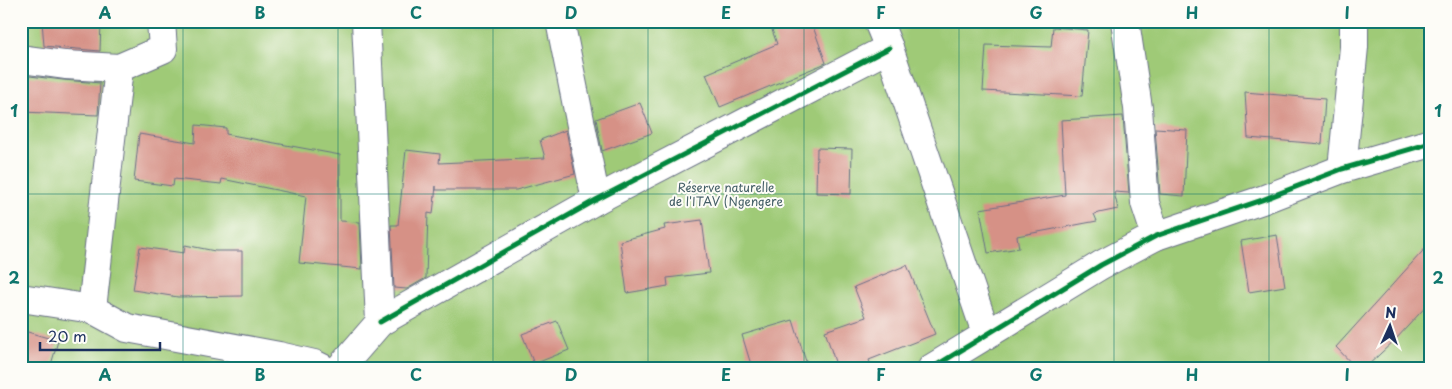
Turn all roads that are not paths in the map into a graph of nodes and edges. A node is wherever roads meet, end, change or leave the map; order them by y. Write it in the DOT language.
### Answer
graph roads {
  1 [pos="161,21"];
  2 [pos="366,21"];
  3 [pos="560,21"];
  4 [pos="878,21"];
  5 [pos="1125,21"];
  6 [pos="1354,21"];
  7 [pos="889,48"];
  8 [pos="21,59"];
  9 [pos="119,68"];
  10 [pos="1431,142"];
  11 [pos="1342,169"];
  12 [pos="596,200"];
  13 [pos="1156,236"];
  14 [pos="21,298"];
  15 [pos="92,308"];
  16 [pos="380,322"];
  17 [pos="986,333"];
  18 [pos="309,366"];
  19 [pos="340,368"];
  20 [pos="932,368"];
  1 -- 9 [label="street"];
  2 -- 16 [label="street"];
  3 -- 12 [label="street"];
  4 -- 7 [label="street"];
  5 -- 13 [label="street"];
  6 -- 11 [label="street"];
  7 -- 12 [label="street"];
  7 -- 17 [label="street"];
  8 -- 9 [label="street"];
  9 -- 15 [label="street"];
  10 -- 11 [label="street"];
  11 -- 13 [label="street"];
  12 -- 16 [label="street"];
  13 -- 17 [label="street"];
  14 -- 15 [label="street"];
  15 -- 18 [label="street"];
  16 -- 19 [label="street"];
  17 -- 20 [label="street"];
}
